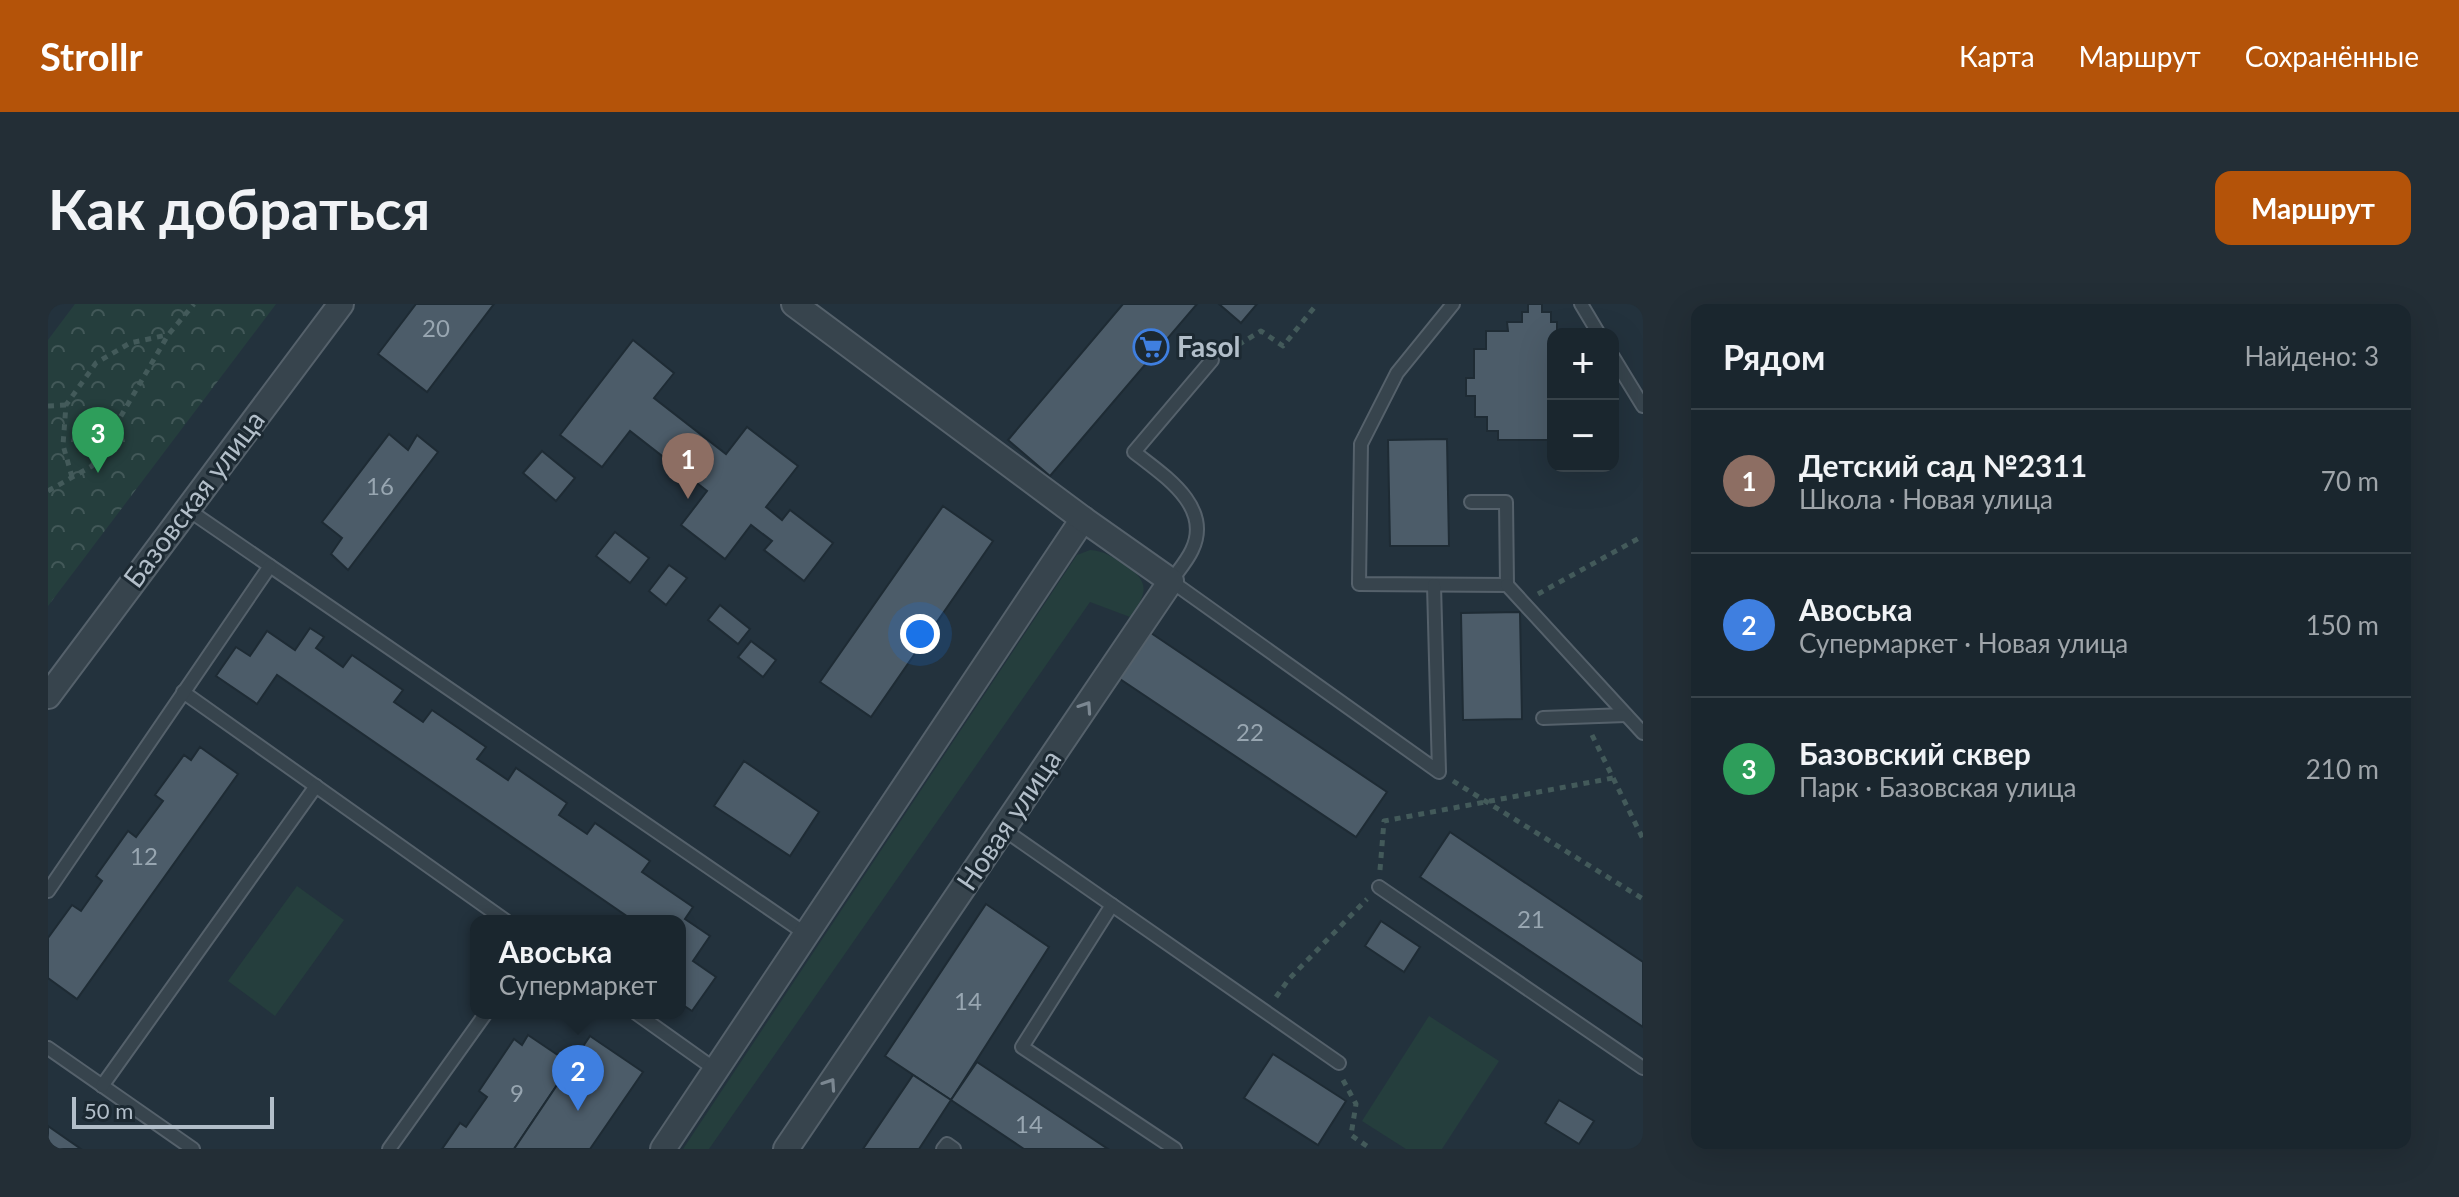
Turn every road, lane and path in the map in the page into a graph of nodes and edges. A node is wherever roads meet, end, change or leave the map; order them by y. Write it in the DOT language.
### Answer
graph roads {
  1 [pos="194,304"];
  2 [pos="341,304"];
  3 [pos="794,304"];
  4 [pos="1317,304"];
  5 [pos="1453,304"];
  6 [pos="1581,304"];
  7 [pos="1595,328"];
  8 [pos="168,335"];
  9 [pos="1212,360"];
  10 [pos="1619,367"];
  11 [pos="66,405"];
  12 [pos="48,406"];
  13 [pos="1643,406"];
  14 [pos="72,477"];
  15 [pos="48,491"];
  16 [pos="1471,502"];
  17 [pos="187,509"];
  18 [pos="1083,519"];
  19 [pos="1643,536"];
  20 [pos="270,566"];
  21 [pos="1171,581"];
  22 [pos="1434,585"];
  23 [pos="1507,585"];
  24 [pos="1523,603"];
  25 [pos="183,692"];
  26 [pos="48,696"];
  27 [pos="1626,715"];
  28 [pos="1583,717"];
  29 [pos="1543,718"];
  30 [pos="1643,733"];
  31 [pos="1439,772"];
  32 [pos="1613,778"];
  33 [pos="316,786"];
  34 [pos="1485,802"];
  35 [pos="1003,829"];
  36 [pos="1643,839"];
  37 [pos="1379,887"];
  38 [pos="48,891"];
  39 [pos="1643,899"];
  40 [pos="1112,905"];
  41 [pos="498,915"];
  42 [pos="806,934"];
  43 [pos="1266,1011"];
  44 [pos="482,1019"];
  45 [pos="644,1019"];
  46 [pos="48,1048"];
  47 [pos="1339,1063"];
  48 [pos="1643,1068"];
  49 [pos="716,1070"];
  50 [pos="102,1086"];
  51 [pos="193,1149"];
  52 [pos="389,1149"];
  53 [pos="663,1149"];
  54 [pos="786,1149"];
  55 [pos="943,1149"];
  56 [pos="954,1149"];
  57 [pos="1175,1149"];
  58 [pos="1371,1149"];
  1 -- 8 [label="path"];
  2 -- 17 [label="street, Базовская улица"];
  3 -- 18 [label="street"];
  4 -- 9 [label="path"];
  5 -- 22 [label="lane"];
  6 -- 7 [label="lane"];
  8 -- 11 [label="path"];
  8 -- 14 [label="path"];
  9 -- 21 [label="lane"];
  10 -- 13 [label="lane"];
  11 -- 12 [label="path"];
  11 -- 14 [label="path"];
  14 -- 15 [label="path"];
  16 -- 23 [label="lane"];
  17 -- 20 [label="lane"];
  17 -- 26 [label="street, Базовская улица"];
  18 -- 21 [label="street"];
  18 -- 42 [label="street"];
  19 -- 24 [label="path"];
  20 -- 25 [label="lane"];
  20 -- 42 [label="lane"];
  21 -- 31 [label="lane"];
  35 -- 21 [label="street, Новая улица, one-way"];
  22 -- 23 [label="lane"];
  22 -- 31 [label="lane"];
  23 -- 24 [label="lane"];
  24 -- 27 [label="lane"];
  25 -- 33 [label="lane"];
  25 -- 38 [label="lane"];
  27 -- 28 [label="lane"];
  27 -- 30 [label="lane"];
  28 -- 29 [label="lane"];
  28 -- 32 [label="path"];
  31 -- 34 [label="path"];
  32 -- 34 [label="path"];
  32 -- 36 [label="path"];
  33 -- 41 [label="lane"];
  33 -- 50 [label="lane"];
  34 -- 37 [label="path"];
  34 -- 39 [label="path"];
  35 -- 40 [label="lane"];
  54 -- 35 [label="street, Новая улица, one-way"];
  37 -- 43 [label="path"];
  37 -- 48 [label="lane"];
  40 -- 43 [label="lane"];
  40 -- 57 [label="lane"];
  42 -- 49 [label="street"];
  43 -- 47 [label="lane"];
  44 -- 52 [label="lane"];
  45 -- 49 [label="lane"];
  46 -- 50 [label="lane"];
  47 -- 58 [label="path"];
  49 -- 53 [label="street"];
  50 -- 51 [label="lane"];
  55 -- 56 [label="lane"];
}
